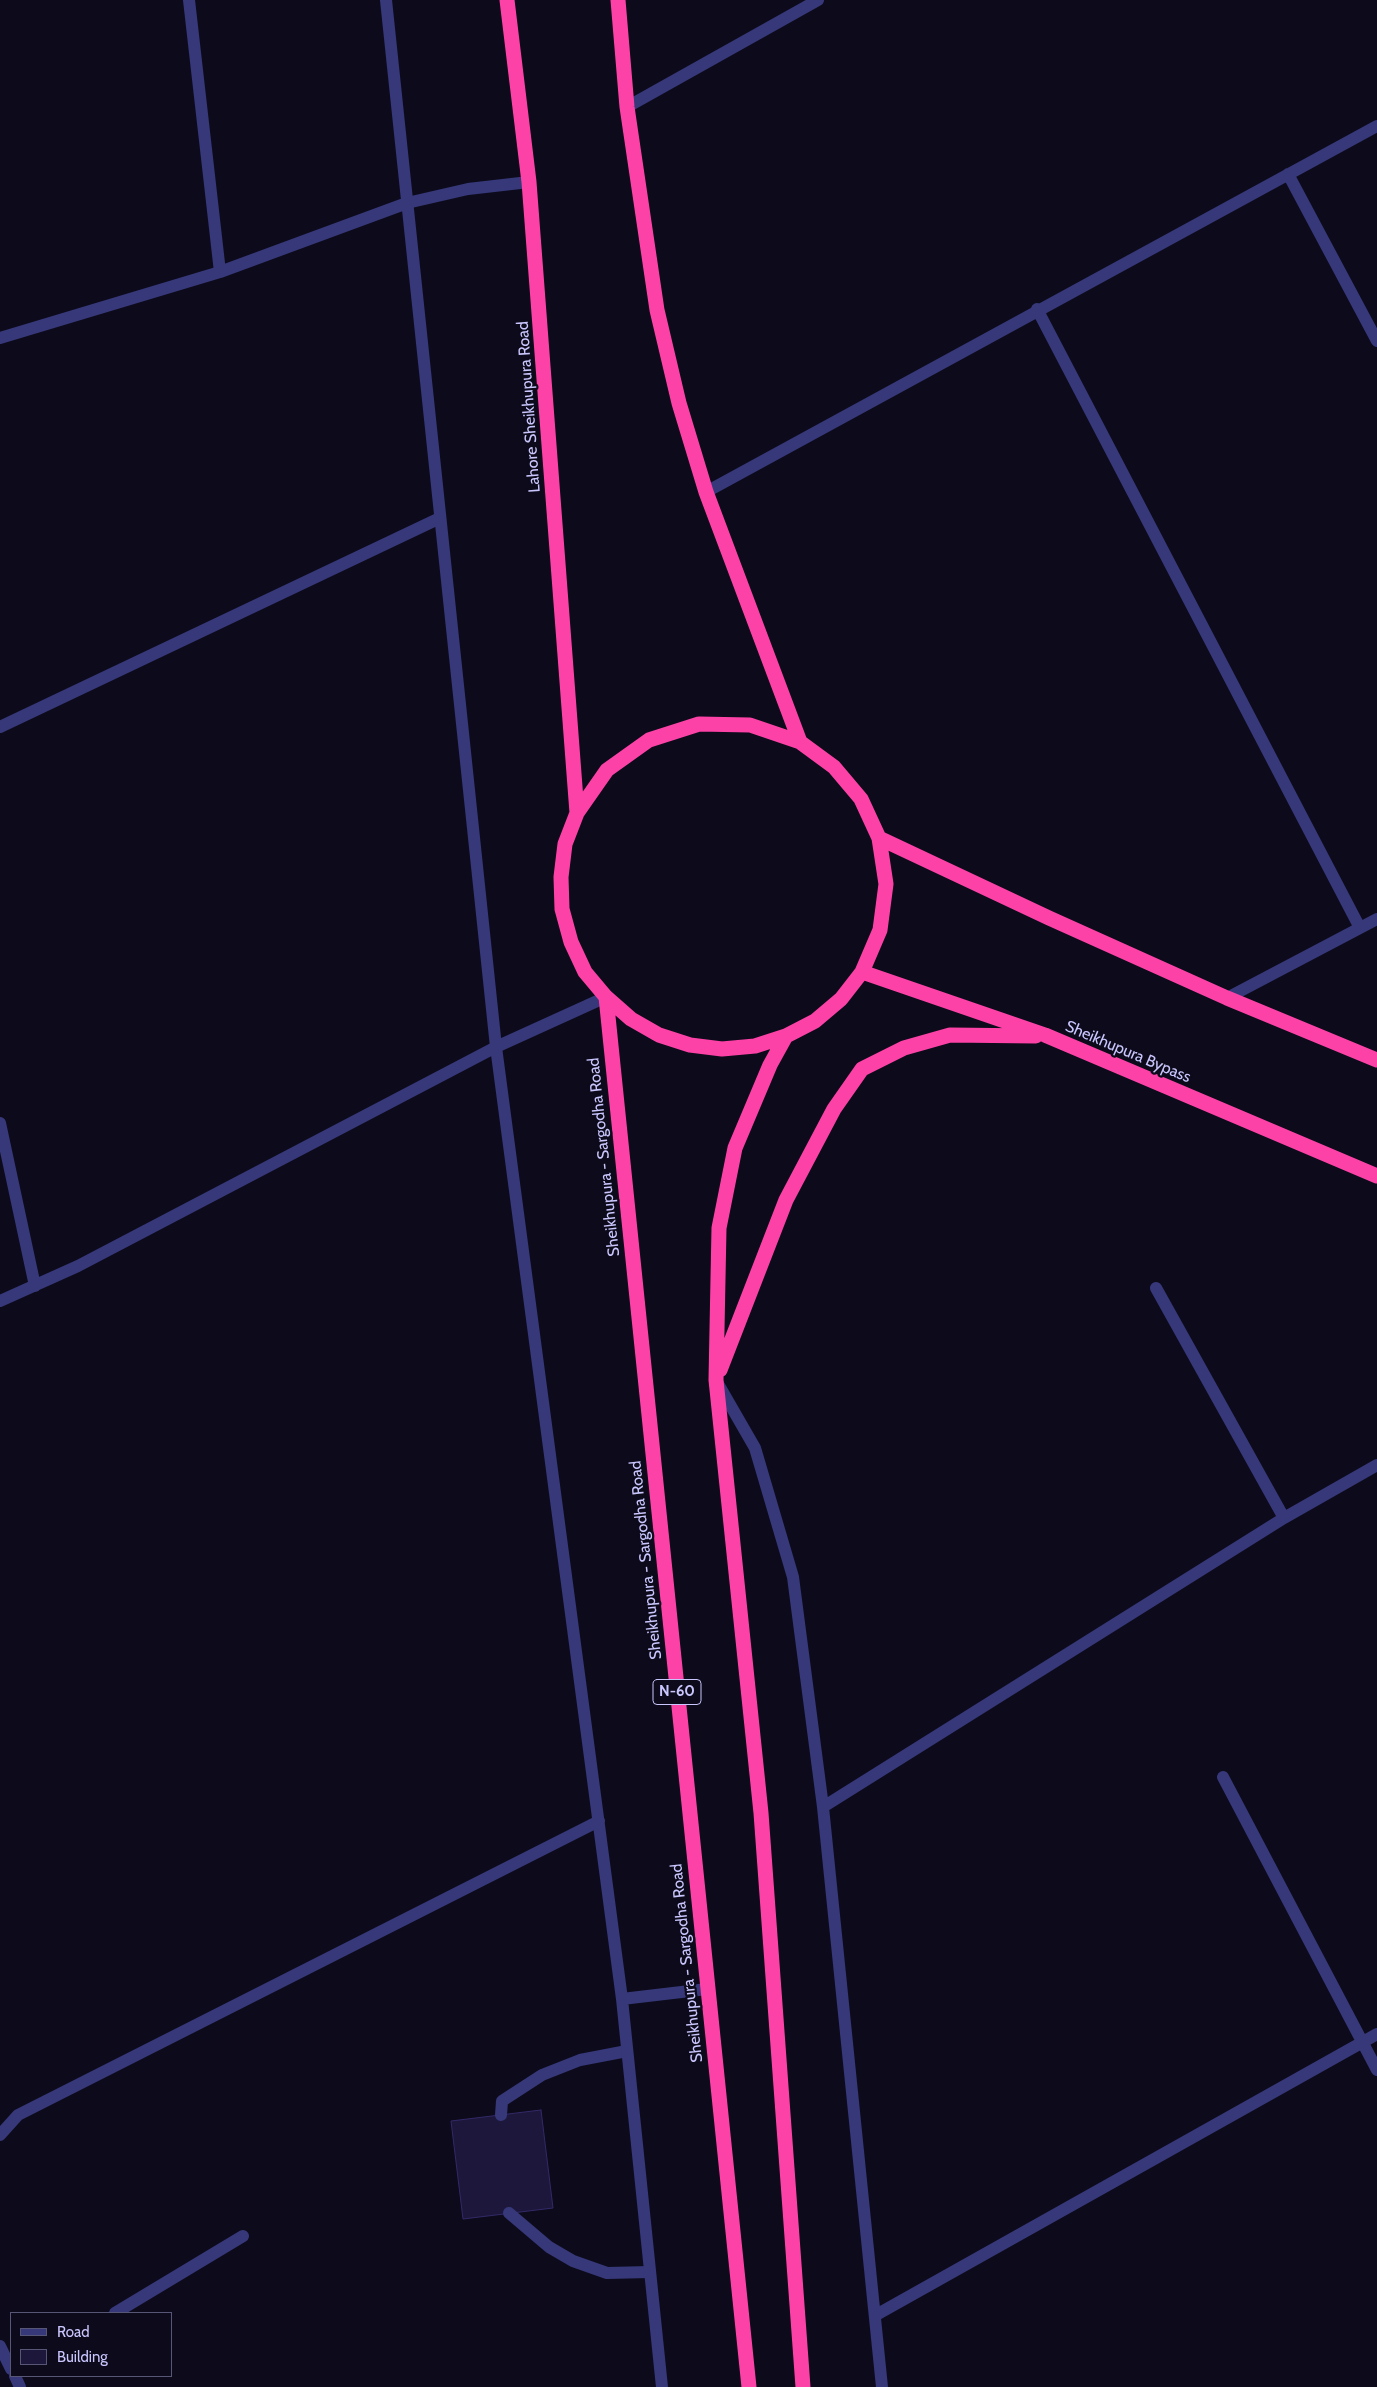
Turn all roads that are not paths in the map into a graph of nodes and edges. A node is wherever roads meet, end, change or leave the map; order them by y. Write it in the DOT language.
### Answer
graph roads {
  1 [pos="189,0"];
  2 [pos="386,0"];
  3 [pos="507,0"];
  4 [pos="618,0"];
  5 [pos="818,0"];
  6 [pos="627,106"];
  7 [pos="1377,126"];
  8 [pos="1288,174"];
  9 [pos="529,182"];
  10 [pos="407,203"];
  11 [pos="220,272"];
  12 [pos="1038,310"];
  13 [pos="0,338"];
  14 [pos="1377,341"];
  15 [pos="706,492"];
  16 [pos="440,518"];
  17 [pos="0,727"];
  18 [pos="800,742"];
  19 [pos="577,813"];
  20 [pos="879,838"];
  21 [pos="1377,919"];
  22 [pos="1360,928"];
  23 [pos="862,972"];
  24 [pos="606,998"];
  25 [pos="1227,998"];
  26 [pos="1045,1035"];
  27 [pos="786,1036"];
  28 [pos="496,1047"];
  29 [pos="1377,1060"];
  30 [pos="0,1123"];
  31 [pos="1377,1176"];
  32 [pos="35,1286"];
  33 [pos="1156,1288"];
  34 [pos="0,1301"];
  35 [pos="716,1380"];
  36 [pos="1377,1464"];
  37 [pos="1284,1518"];
  38 [pos="1223,1777"];
  39 [pos="823,1807"];
  40 [pos="599,1821"];
  41 [pos="707,1989"];
  42 [pos="622,1999"];
  43 [pos="1377,2034"];
  44 [pos="1362,2042"];
  45 [pos="628,2051"];
  46 [pos="1377,2070"];
  47 [pos="501,2115"];
  48 [pos="0,2135"];
  49 [pos="509,2213"];
  50 [pos="243,2236"];
  51 [pos="650,2272"];
  52 [pos="117,2312"];
  53 [pos="876,2315"];
  54 [pos="0,2346"];
  55 [pos="10,2366"];
  56 [pos="662,2387"];
  57 [pos="749,2387"];
  58 [pos="804,2387"];
  59 [pos="882,2387"];
  1 -- 11 [label="street"];
  2 -- 10 [label="street"];
  3 -- 9 [label="highway, Lahore Sheikhupura Road"];
  4 -- 6 [label="highway"];
  5 -- 6 [label="street"];
  6 -- 15 [label="highway"];
  7 -- 8 [label="street"];
  8 -- 12 [label="street"];
  8 -- 14 [label="street"];
  9 -- 10 [label="street"];
  9 -- 19 [label="highway, Lahore Sheikhupura Road"];
  10 -- 11 [label="street"];
  10 -- 16 [label="street"];
  11 -- 13 [label="street"];
  12 -- 15 [label="street"];
  12 -- 22 [label="street"];
  15 -- 18 [label="highway"];
  16 -- 17 [label="street"];
  16 -- 28 [label="street"];
  18 -- 19 [label="highway"];
  18 -- 20 [label="highway"];
  19 -- 24 [label="highway"];
  20 -- 23 [label="highway"];
  20 -- 25 [label="highway"];
  21 -- 22 [label="street"];
  22 -- 25 [label="street"];
  23 -- 26 [label="highway, Sheikhupura Bypass"];
  23 -- 27 [label="highway"];
  24 -- 27 [label="highway"];
  24 -- 28 [label="street"];
  24 -- 41 [label="highway, Sheikhupura - Sargodha Road / N-60"];
  25 -- 29 [label="highway"];
  26 -- 31 [label="highway, Sheikhupura Bypass"];
  26 -- 35 [label="highway"];
  27 -- 35 [label="highway"];
  28 -- 32 [label="street"];
  28 -- 40 [label="street"];
  30 -- 32 [label="street"];
  32 -- 34 [label="street"];
  33 -- 37 [label="street"];
  35 -- 39 [label="street"];
  35 -- 58 [label="highway"];
  36 -- 37 [label="street"];
  37 -- 39 [label="street"];
  38 -- 44 [label="street"];
  39 -- 53 [label="street"];
  40 -- 42 [label="street"];
  40 -- 48 [label="street"];
  41 -- 42 [label="street"];
  41 -- 57 [label="highway, Sheikhupura - Sargodha Road / N-60"];
  42 -- 45 [label="street"];
  43 -- 44 [label="street"];
  44 -- 46 [label="street"];
  44 -- 53 [label="street"];
  45 -- 47 [label="street"];
  45 -- 51 [label="street"];
  49 -- 51 [label="street"];
  50 -- 52 [label="street"];
  51 -- 56 [label="street"];
  53 -- 59 [label="street"];
  54 -- 55 [label="street"];
}
